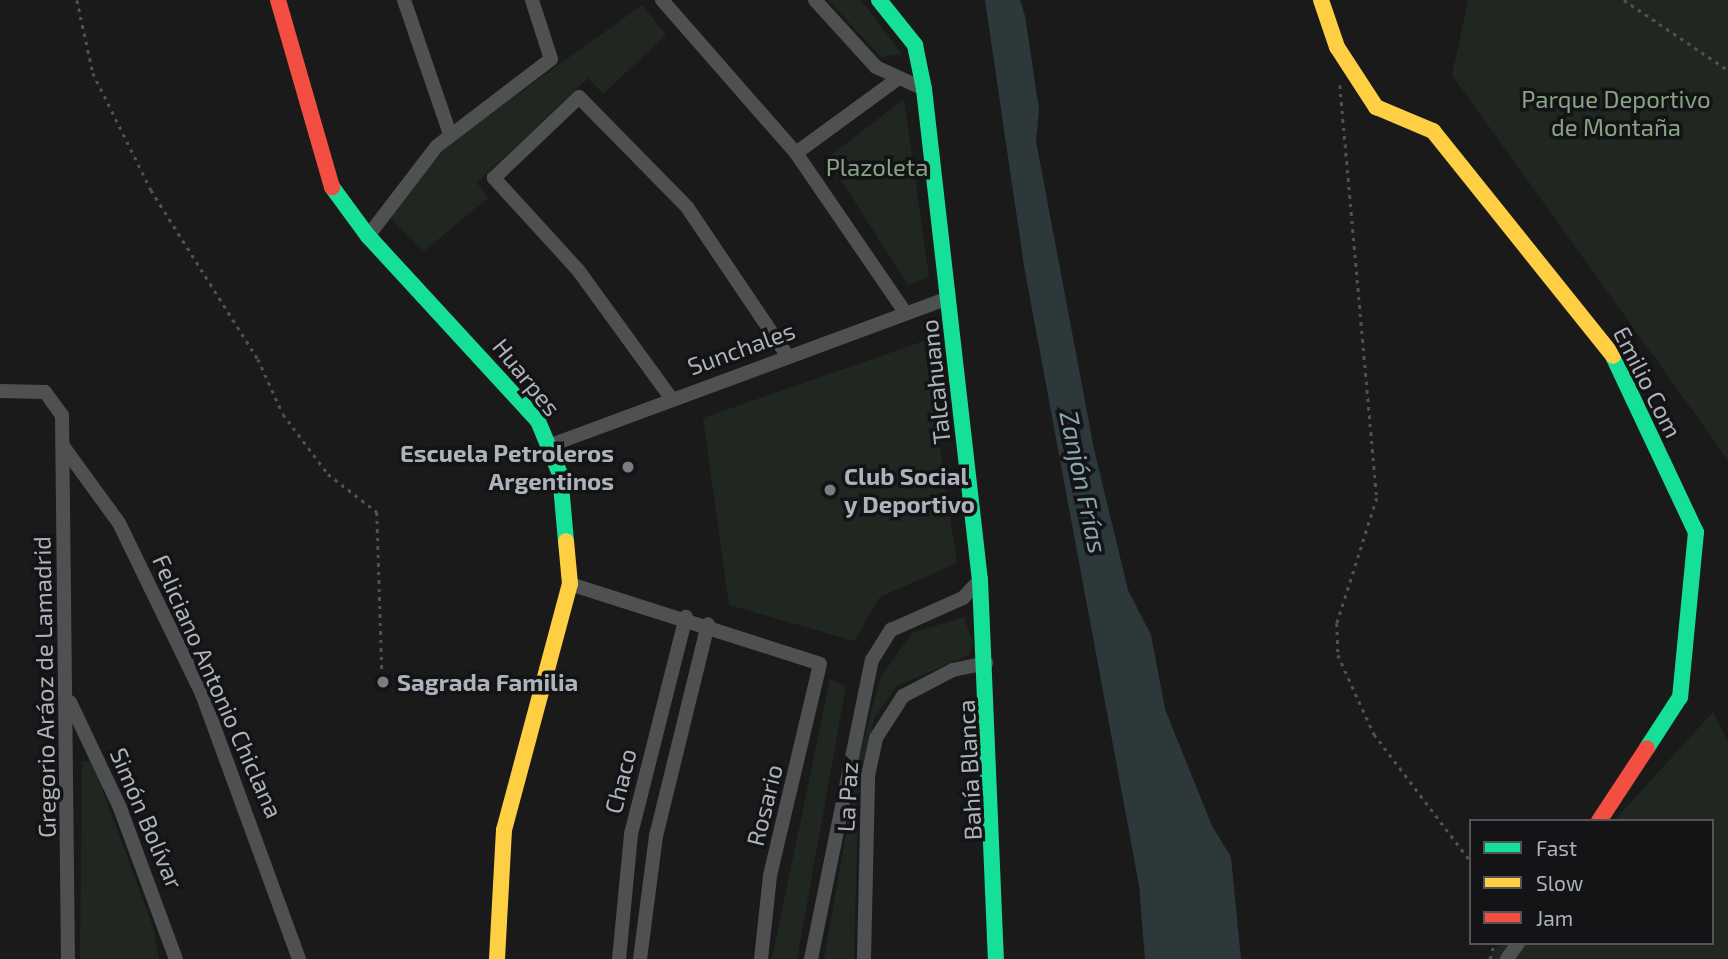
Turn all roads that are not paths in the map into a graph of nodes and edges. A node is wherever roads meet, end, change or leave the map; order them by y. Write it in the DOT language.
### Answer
graph roads {
  1 [pos="278,0"];
  2 [pos="404,0"];
  3 [pos="532,0"];
  4 [pos="662,0"];
  5 [pos="815,0"];
  6 [pos="879,0"];
  7 [pos="1321,0"];
  8 [pos="899,78"];
  9 [pos="924,89"];
  10 [pos="450,134"];
  11 [pos="796,153"];
  12 [pos="368,236"];
  13 [pos="948,298"];
  14 [pos="905,312"];
  15 [pos="787,355"];
  16 [pos="0,391"];
  17 [pos="671,398"];
  18 [pos="551,445"];
  19 [pos="63,446"];
  20 [pos="980,580"];
  21 [pos="570,584"];
  22 [pos="686,617"];
  23 [pos="708,624"];
  24 [pos="986,663"];
  25 [pos="69,698"];
  26 [pos="1600,819"];
  27 [pos="68,959"];
  28 [pos="176,959"];
  29 [pos="299,959"];
  30 [pos="497,959"];
  31 [pos="619,959"];
  32 [pos="640,959"];
  33 [pos="761,959"];
  34 [pos="811,959"];
  35 [pos="864,959"];
  36 [pos="996,959"];
  1 -- 12 [label="street, Huarpes"];
  2 -- 10 [label="street"];
  3 -- 10 [label="street"];
  4 -- 11 [label="street"];
  5 -- 8 [label="street"];
  6 -- 9 [label="street, Talcahuano"];
  7 -- 26 [label="street, Emilio Com"];
  8 -- 9 [label="street"];
  8 -- 11 [label="street"];
  9 -- 13 [label="street, Talcahuano"];
  10 -- 12 [label="street"];
  11 -- 14 [label="street"];
  12 -- 18 [label="street, Huarpes"];
  13 -- 14 [label="street, Sunchales"];
  13 -- 20 [label="street, Talcahuano"];
  14 -- 15 [label="street, Sunchales"];
  15 -- 17 [label="street, Sunchales"];
  15 -- 17 [label="street"];
  16 -- 19 [label="street, Gregorio Aráoz de Lamadrid"];
  17 -- 18 [label="street, Sunchales"];
  18 -- 21 [label="street, Huarpes"];
  19 -- 25 [label="street, Gregorio Aráoz de Lamadrid"];
  19 -- 29 [label="street, Feliciano Antonio Chiclana"];
  20 -- 24 [label="street, Bahía Blanca"];
  20 -- 34 [label="street"];
  21 -- 22 [label="street"];
  21 -- 30 [label="street, Huarpes"];
  22 -- 23 [label="street"];
  22 -- 31 [label="street, Chaco"];
  23 -- 32 [label="street, Chaco"];
  23 -- 33 [label="street, Rosario"];
  24 -- 35 [label="street, La Paz"];
  24 -- 36 [label="street, Bahía Blanca"];
  25 -- 27 [label="street, Gregorio Aráoz de Lamadrid"];
  25 -- 28 [label="street, Simón Bolívar"];
}
